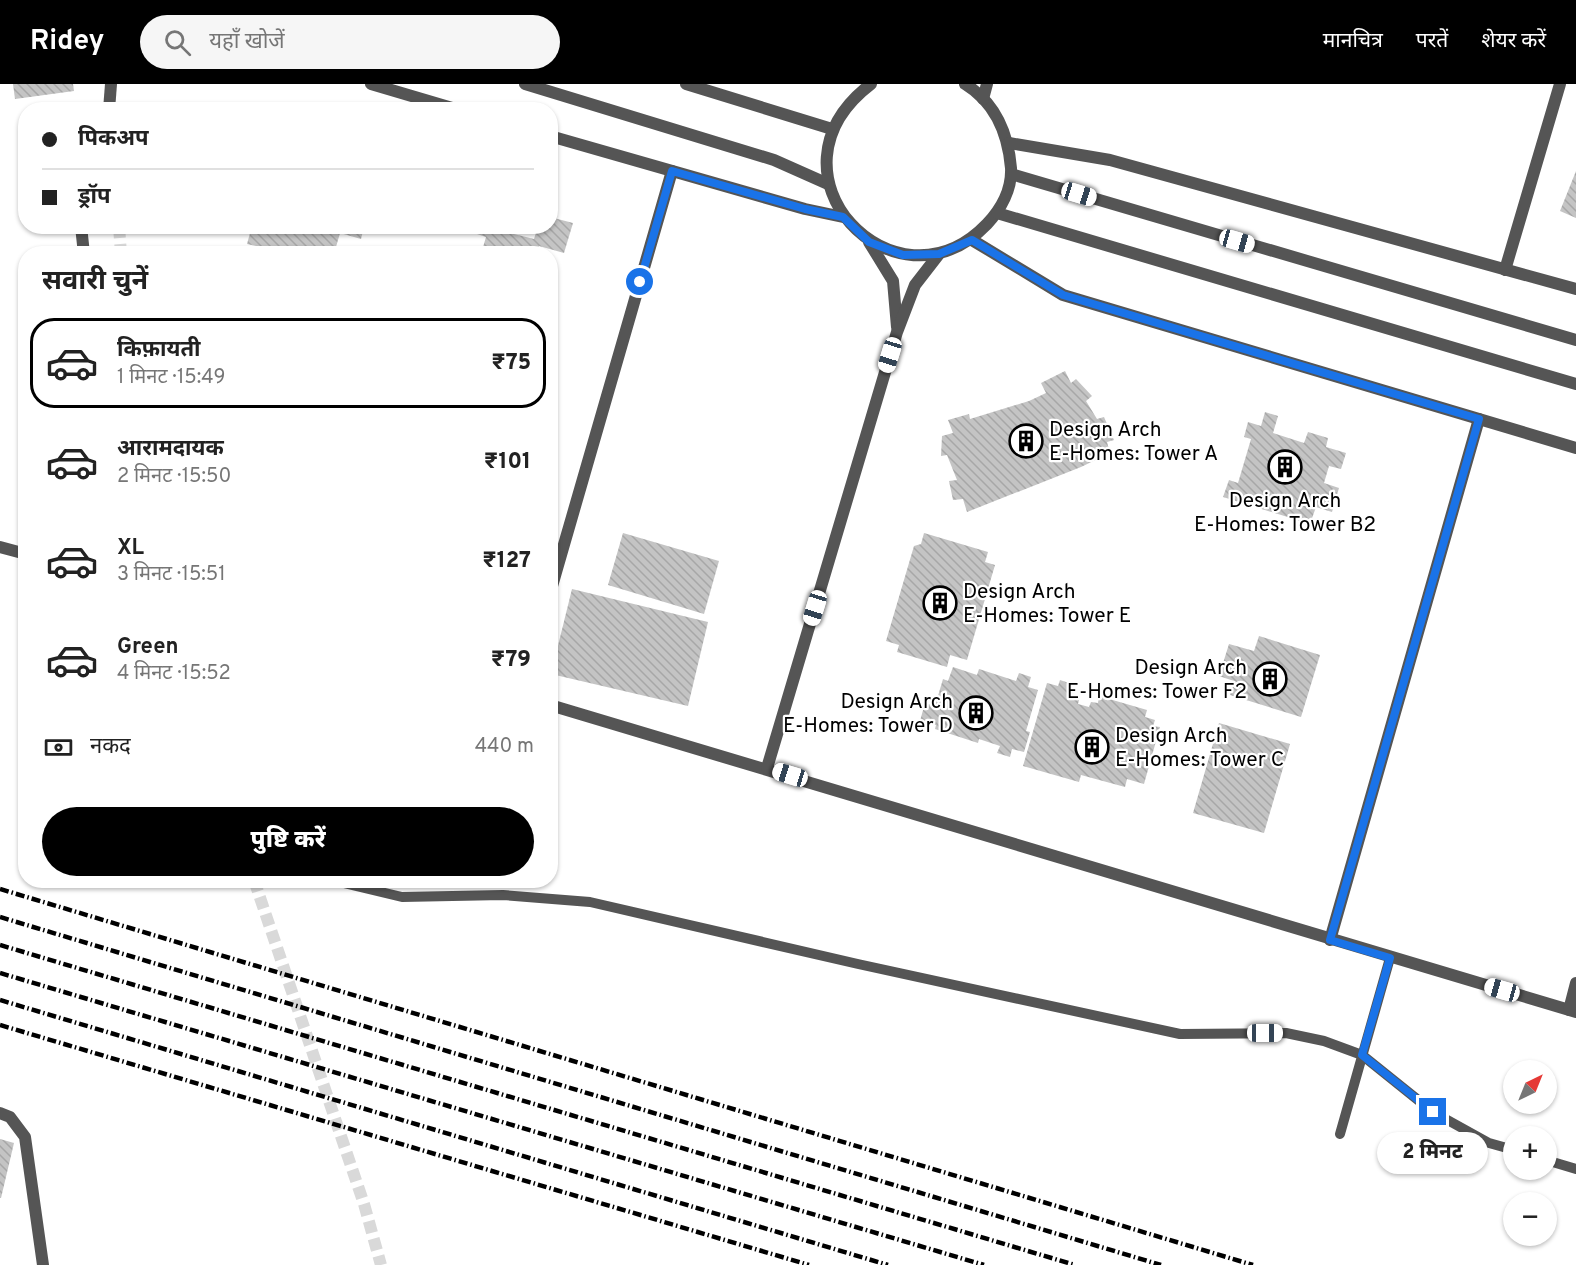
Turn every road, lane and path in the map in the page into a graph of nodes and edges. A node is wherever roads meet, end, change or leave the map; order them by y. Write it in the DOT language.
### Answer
graph roads {
  1 [pos="111,84"];
  2 [pos="371,84"];
  3 [pos="525,84"];
  4 [pos="686,84"];
  5 [pos="872,84"];
  6 [pos="965,84"];
  7 [pos="987,84"];
  8 [pos="1560,84"];
  9 [pos="983,99"];
  10 [pos="110,102"];
  11 [pos="432,102"];
  12 [pos="832,129"];
  13 [pos="558,138"];
  14 [pos="1009,143"];
  15 [pos="672,171"];
  16 [pos="1011,174"];
  17 [pos="828,184"];
  18 [pos="997,213"];
  19 [pos="843,217"];
  20 [pos="972,240"];
  21 [pos="869,242"];
  22 [pos="939,254"];
  23 [pos="1505,270"];
  24 [pos="1576,289"];
  25 [pos="897,332"];
  26 [pos="1576,340"];
  27 [pos="1576,384"];
  28 [pos="1479,419"];
  29 [pos="1576,448"];
  30 [pos="0,547"];
  31 [pos="18,552"];
  32 [pos="558,565"];
  33 [pos="558,707"];
  34 [pos="767,768"];
  35 [pos="364,888"];
  36 [pos="1330,940"];
  37 [pos="1390,958"];
  38 [pos="1576,983"];
  39 [pos="1572,1011"];
  40 [pos="1362,1055"];
  41 [pos="0,1113"];
  42 [pos="1340,1134"];
  43 [pos="1503,1147"];
  44 [pos="1557,1163"];
  45 [pos="1576,1169"];
  46 [pos="43,1265"];
  1 -- 10 [label="street"];
  2 -- 11 [label="street"];
  3 -- 17 [label="street"];
  4 -- 12 [label="street"];
  5 -- 12 [label="street"];
  6 -- 9 [label="street"];
  7 -- 9 [label="street"];
  8 -- 23 [label="street"];
  9 -- 14 [label="street"];
  12 -- 17 [label="street"];
  13 -- 15 [label="street"];
  14 -- 16 [label="street"];
  14 -- 23 [label="street"];
  15 -- 19 [label="street"];
  15 -- 32 [label="street"];
  16 -- 18 [label="street"];
  16 -- 26 [label="street"];
  17 -- 19 [label="street"];
  18 -- 20 [label="street"];
  18 -- 27 [label="street"];
  19 -- 21 [label="street"];
  20 -- 22 [label="street"];
  20 -- 28 [label="street"];
  21 -- 22 [label="street"];
  21 -- 25 [label="street"];
  22 -- 25 [label="street"];
  23 -- 24 [label="street"];
  25 -- 34 [label="street"];
  28 -- 29 [label="street"];
  28 -- 36 [label="street"];
  30 -- 31 [label="street"];
  33 -- 34 [label="street"];
  34 -- 36 [label="street"];
  35 -- 40 [label="lane"];
  36 -- 37 [label="street"];
  37 -- 39 [label="street"];
  37 -- 40 [label="lane"];
  38 -- 39 [label="street"];
  40 -- 42 [label="lane"];
  40 -- 43 [label="lane"];
  41 -- 46 [label="street"];
  44 -- 45 [label="lane"];
}
